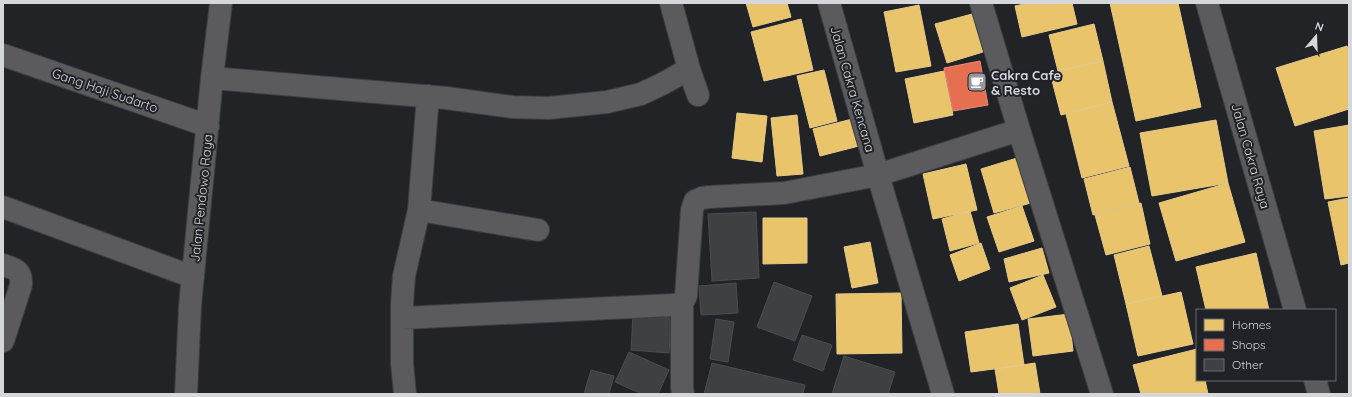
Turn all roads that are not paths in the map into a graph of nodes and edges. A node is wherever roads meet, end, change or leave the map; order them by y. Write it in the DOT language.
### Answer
graph roads {
  1 [pos="221,3"];
  2 [pos="671,3"];
  3 [pos="829,3"];
  4 [pos="981,3"];
  5 [pos="1207,3"];
  6 [pos="3,55"];
  7 [pos="689,69"];
  8 [pos="212,78"];
  9 [pos="698,95"];
  10 [pos="428,96"];
  11 [pos="208,126"];
  12 [pos="1019,130"];
  13 [pos="878,175"];
  14 [pos="3,207"];
  15 [pos="419,210"];
  16 [pos="538,230"];
  17 [pos="3,264"];
  18 [pos="193,277"];
  19 [pos="682,303"];
  20 [pos="1295,309"];
  21 [pos="403,318"];
  22 [pos="3,341"];
  23 [pos="1315,381"];
  24 [pos="186,394"];
  25 [pos="404,394"];
  26 [pos="683,394"];
  27 [pos="943,394"];
  28 [pos="1102,394"];
  29 [pos="1319,394"];
  1 -- 8 [label="street, Jalan Pendowo Raya"];
  2 -- 7 [label="street"];
  3 -- 13 [label="street, Jalan Cakra Kencana"];
  4 -- 12 [label="street"];
  5 -- 20 [label="street, Jalan Cakra Raya"];
  6 -- 11 [label="street, Gang Haji Sudarto"];
  7 -- 9 [label="street"];
  7 -- 10 [label="street"];
  8 -- 10 [label="street"];
  8 -- 11 [label="street, Jalan Pendowo Raya"];
  10 -- 15 [label="street"];
  11 -- 18 [label="street, Jalan Pendowo Raya"];
  12 -- 13 [label="street"];
  12 -- 28 [label="street"];
  13 -- 19 [label="street"];
  13 -- 27 [label="street, Jalan Cakra Kencana"];
  14 -- 18 [label="street"];
  15 -- 16 [label="street"];
  15 -- 21 [label="street"];
  17 -- 22 [label="street"];
  18 -- 24 [label="street, Jalan Pendowo Raya"];
  19 -- 21 [label="street"];
  19 -- 26 [label="street"];
  21 -- 25 [label="street"];
  23 -- 29 [label="street"];
}
